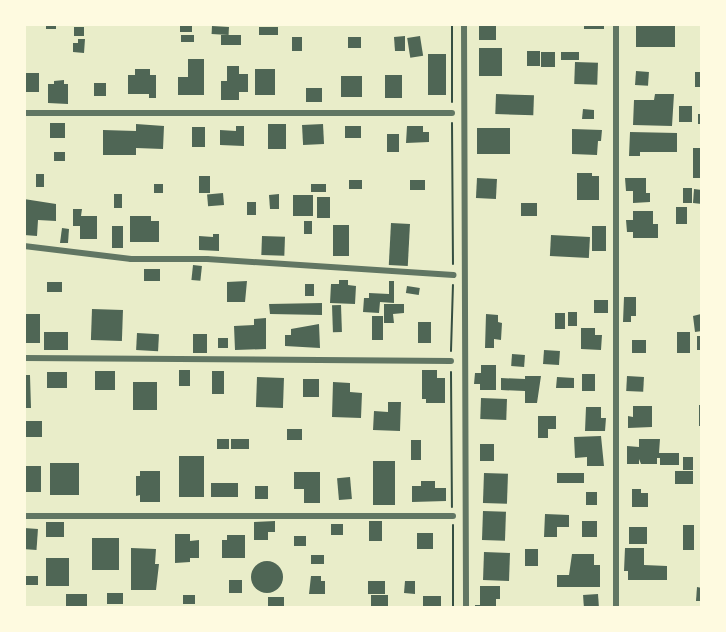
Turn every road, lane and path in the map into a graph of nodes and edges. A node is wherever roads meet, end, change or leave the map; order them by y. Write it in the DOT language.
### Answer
graph roads {
  1 [pos="465,24"];
  2 [pos="616,24"];
  3 [pos="24,113"];
  4 [pos="452,113"];
  5 [pos="24,246"];
  6 [pos="453,275"];
  7 [pos="24,358"];
  8 [pos="451,361"];
  9 [pos="24,516"];
  10 [pos="453,516"];
  11 [pos="453,536"];
  12 [pos="453,608"];
  13 [pos="466,608"];
  14 [pos="616,608"];
  1 -- 13 [label="street"];
  2 -- 14 [label="street"];
  3 -- 4 [label="street"];
  5 -- 6 [label="street"];
  7 -- 8 [label="street"];
  9 -- 10 [label="street"];
  11 -- 12 [label="path"];
}
